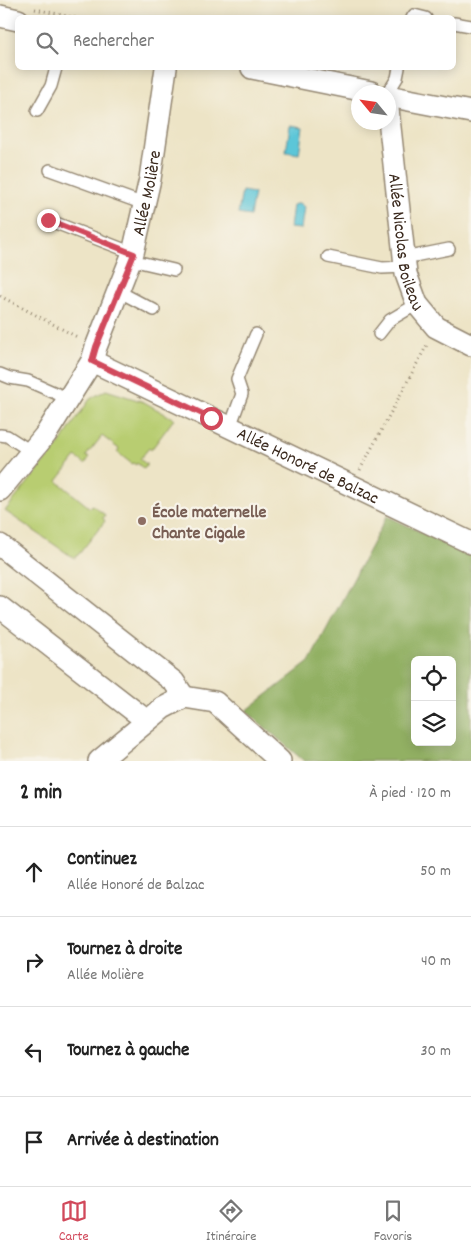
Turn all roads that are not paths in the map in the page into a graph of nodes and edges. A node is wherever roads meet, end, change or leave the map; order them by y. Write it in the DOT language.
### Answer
graph roads {
  1 [pos="23,14"];
  2 [pos="0,16"];
  3 [pos="456,23"];
  4 [pos="471,26"];
  5 [pos="55,70"];
  6 [pos="166,70"];
  7 [pos="262,70"];
  8 [pos="399,70"];
  9 [pos="393,85"];
  10 [pos="351,88"];
  11 [pos="396,97"];
  12 [pos="37,111"];
  13 [pos="471,112"];
  14 [pos="390,130"];
  15 [pos="50,170"];
  16 [pos="144,204"];
  17 [pos="48,220"];
  18 [pos="449,249"];
  19 [pos="132,257"];
  20 [pos="328,257"];
  21 [pos="405,262"];
  22 [pos="174,270"];
  23 [pos="118,291"];
  24 [pos="417,304"];
  25 [pos="154,310"];
  26 [pos="256,334"];
  27 [pos="380,334"];
  28 [pos="471,345"];
  29 [pos="94,354"];
  30 [pos="0,374"];
  31 [pos="68,398"];
  32 [pos="230,427"];
  33 [pos="0,435"];
  34 [pos="32,452"];
  35 [pos="0,490"];
  36 [pos="471,543"];
  37 [pos="0,545"];
  38 [pos="0,606"];
  39 [pos="184,697"];
  40 [pos="147,721"];
  41 [pos="99,761"];
  42 [pos="280,761"];
  1 -- 2 [label="street"];
  3 -- 4 [label="lane"];
  5 -- 12 [label="lane"];
  6 -- 16 [label="street, Allée Molière"];
  7 -- 10 [label="street"];
  8 -- 9 [label="lane"];
  11 -- 13 [label="street"];
  14 -- 21 [label="street, Allée Nicolas Boileau"];
  15 -- 16 [label="lane"];
  16 -- 19 [label="street, Allée Molière"];
  17 -- 19 [label="lane"];
  18 -- 21 [label="lane"];
  19 -- 22 [label="lane"];
  19 -- 23 [label="street, Allée Molière"];
  20 -- 21 [label="lane"];
  21 -- 24 [label="street, Allée Nicolas Boileau"];
  23 -- 25 [label="lane"];
  23 -- 29 [label="street, Allée Molière"];
  24 -- 27 [label="lane"];
  24 -- 28 [label="street, Allée Nicolas Boileau"];
  26 -- 32 [label="lane"];
  29 -- 31 [label="street, Allée Molière"];
  29 -- 32 [label="street, Allée Honoré de Balzac"];
  30 -- 31 [label="lane"];
  31 -- 34 [label="street, Allée Molière"];
  32 -- 36 [label="street, Allée Honoré de Balzac"];
  33 -- 34 [label="lane"];
  34 -- 35 [label="street, Allée Molière"];
  37 -- 39 [label="street"];
  38 -- 40 [label="street"];
  39 -- 40 [label="street"];
  39 -- 42 [label="street"];
  40 -- 41 [label="street"];
}
